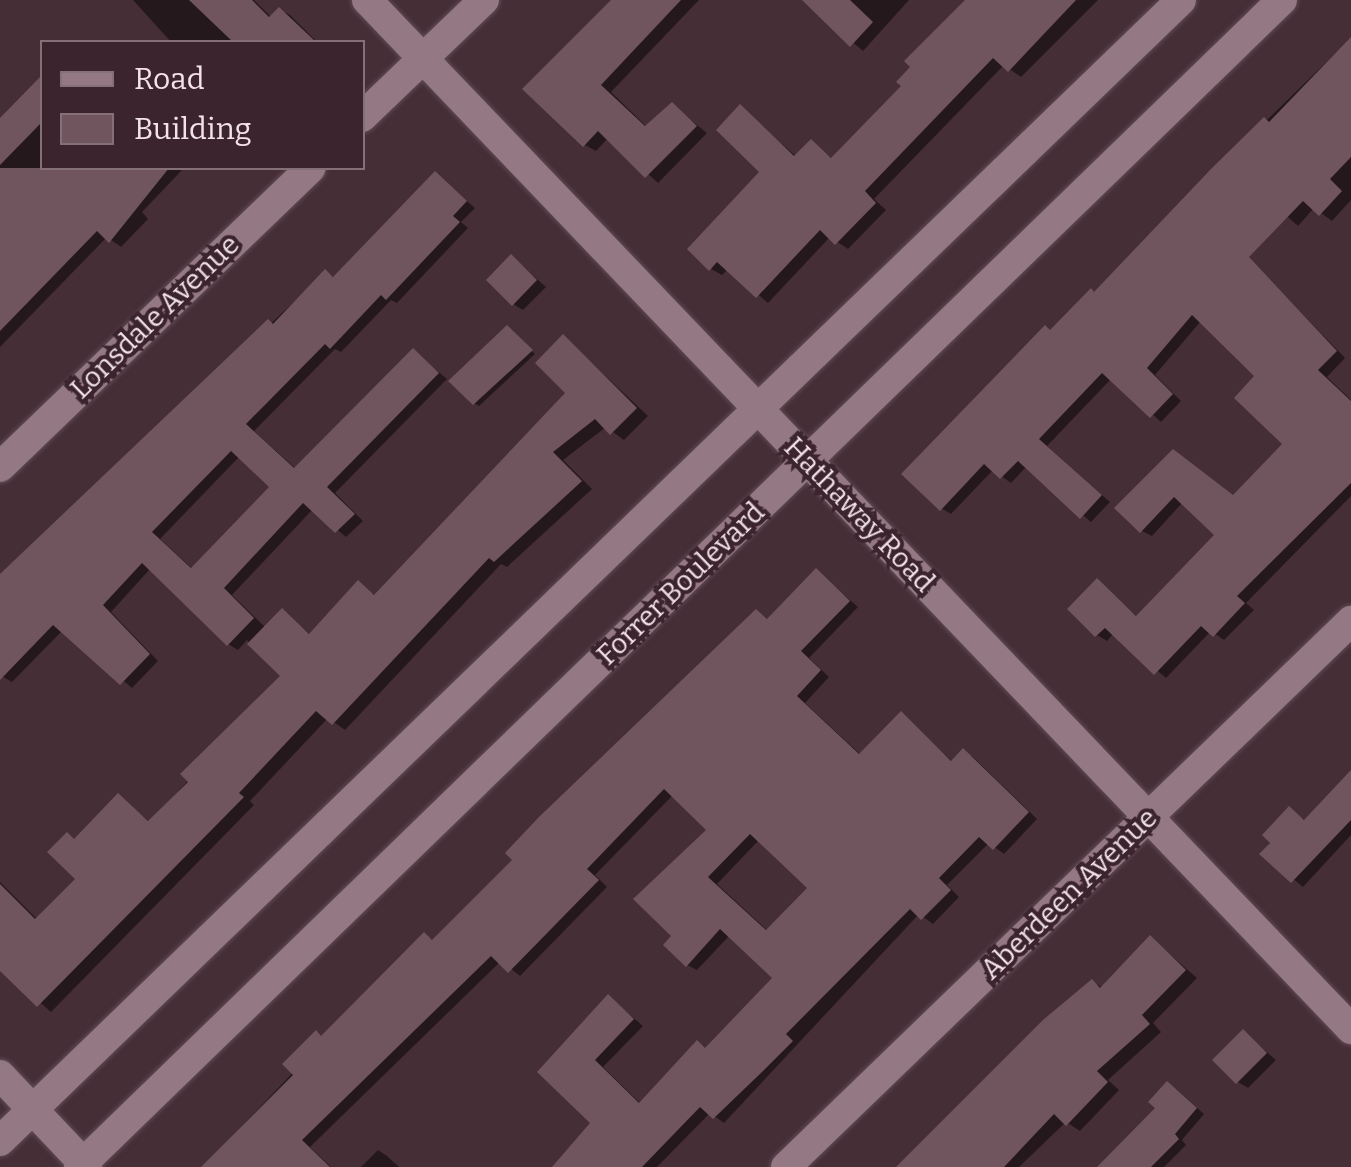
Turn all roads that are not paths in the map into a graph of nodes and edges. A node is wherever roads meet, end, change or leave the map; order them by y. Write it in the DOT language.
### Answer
graph roads {
  1 [pos="366,0"];
  2 [pos="484,0"];
  3 [pos="1182,0"];
  4 [pos="1282,0"];
  5 [pos="422,59"];
  6 [pos="365,114"];
  7 [pos="308,170"];
  8 [pos="760,412"];
  9 [pos="807,462"];
  10 [pos="0,468"];
  11 [pos="1351,621"];
  12 [pos="1149,816"];
  13 [pos="1351,1029"];
  14 [pos="0,1076"];
  15 [pos="32,1110"];
  16 [pos="0,1140"];
  17 [pos="83,1166"];
  18 [pos="786,1167"];
  1 -- 5 [label="street, Hathaway Road"];
  2 -- 5 [label="street"];
  3 -- 8 [label="street"];
  4 -- 9 [label="street, Forrer Boulevard"];
  5 -- 6 [label="street"];
  5 -- 8 [label="street, Hathaway Road"];
  7 -- 10 [label="street, Lonsdale Avenue"];
  8 -- 9 [label="street, Hathaway Road"];
  8 -- 15 [label="street"];
  9 -- 12 [label="street, Hathaway Road"];
  9 -- 17 [label="street, Forrer Boulevard"];
  11 -- 12 [label="street, Aberdeen Avenue"];
  12 -- 13 [label="street, Hathaway Road"];
  12 -- 18 [label="street, Aberdeen Avenue"];
  14 -- 15 [label="street"];
  15 -- 16 [label="street"];
  15 -- 17 [label="street"];
}
